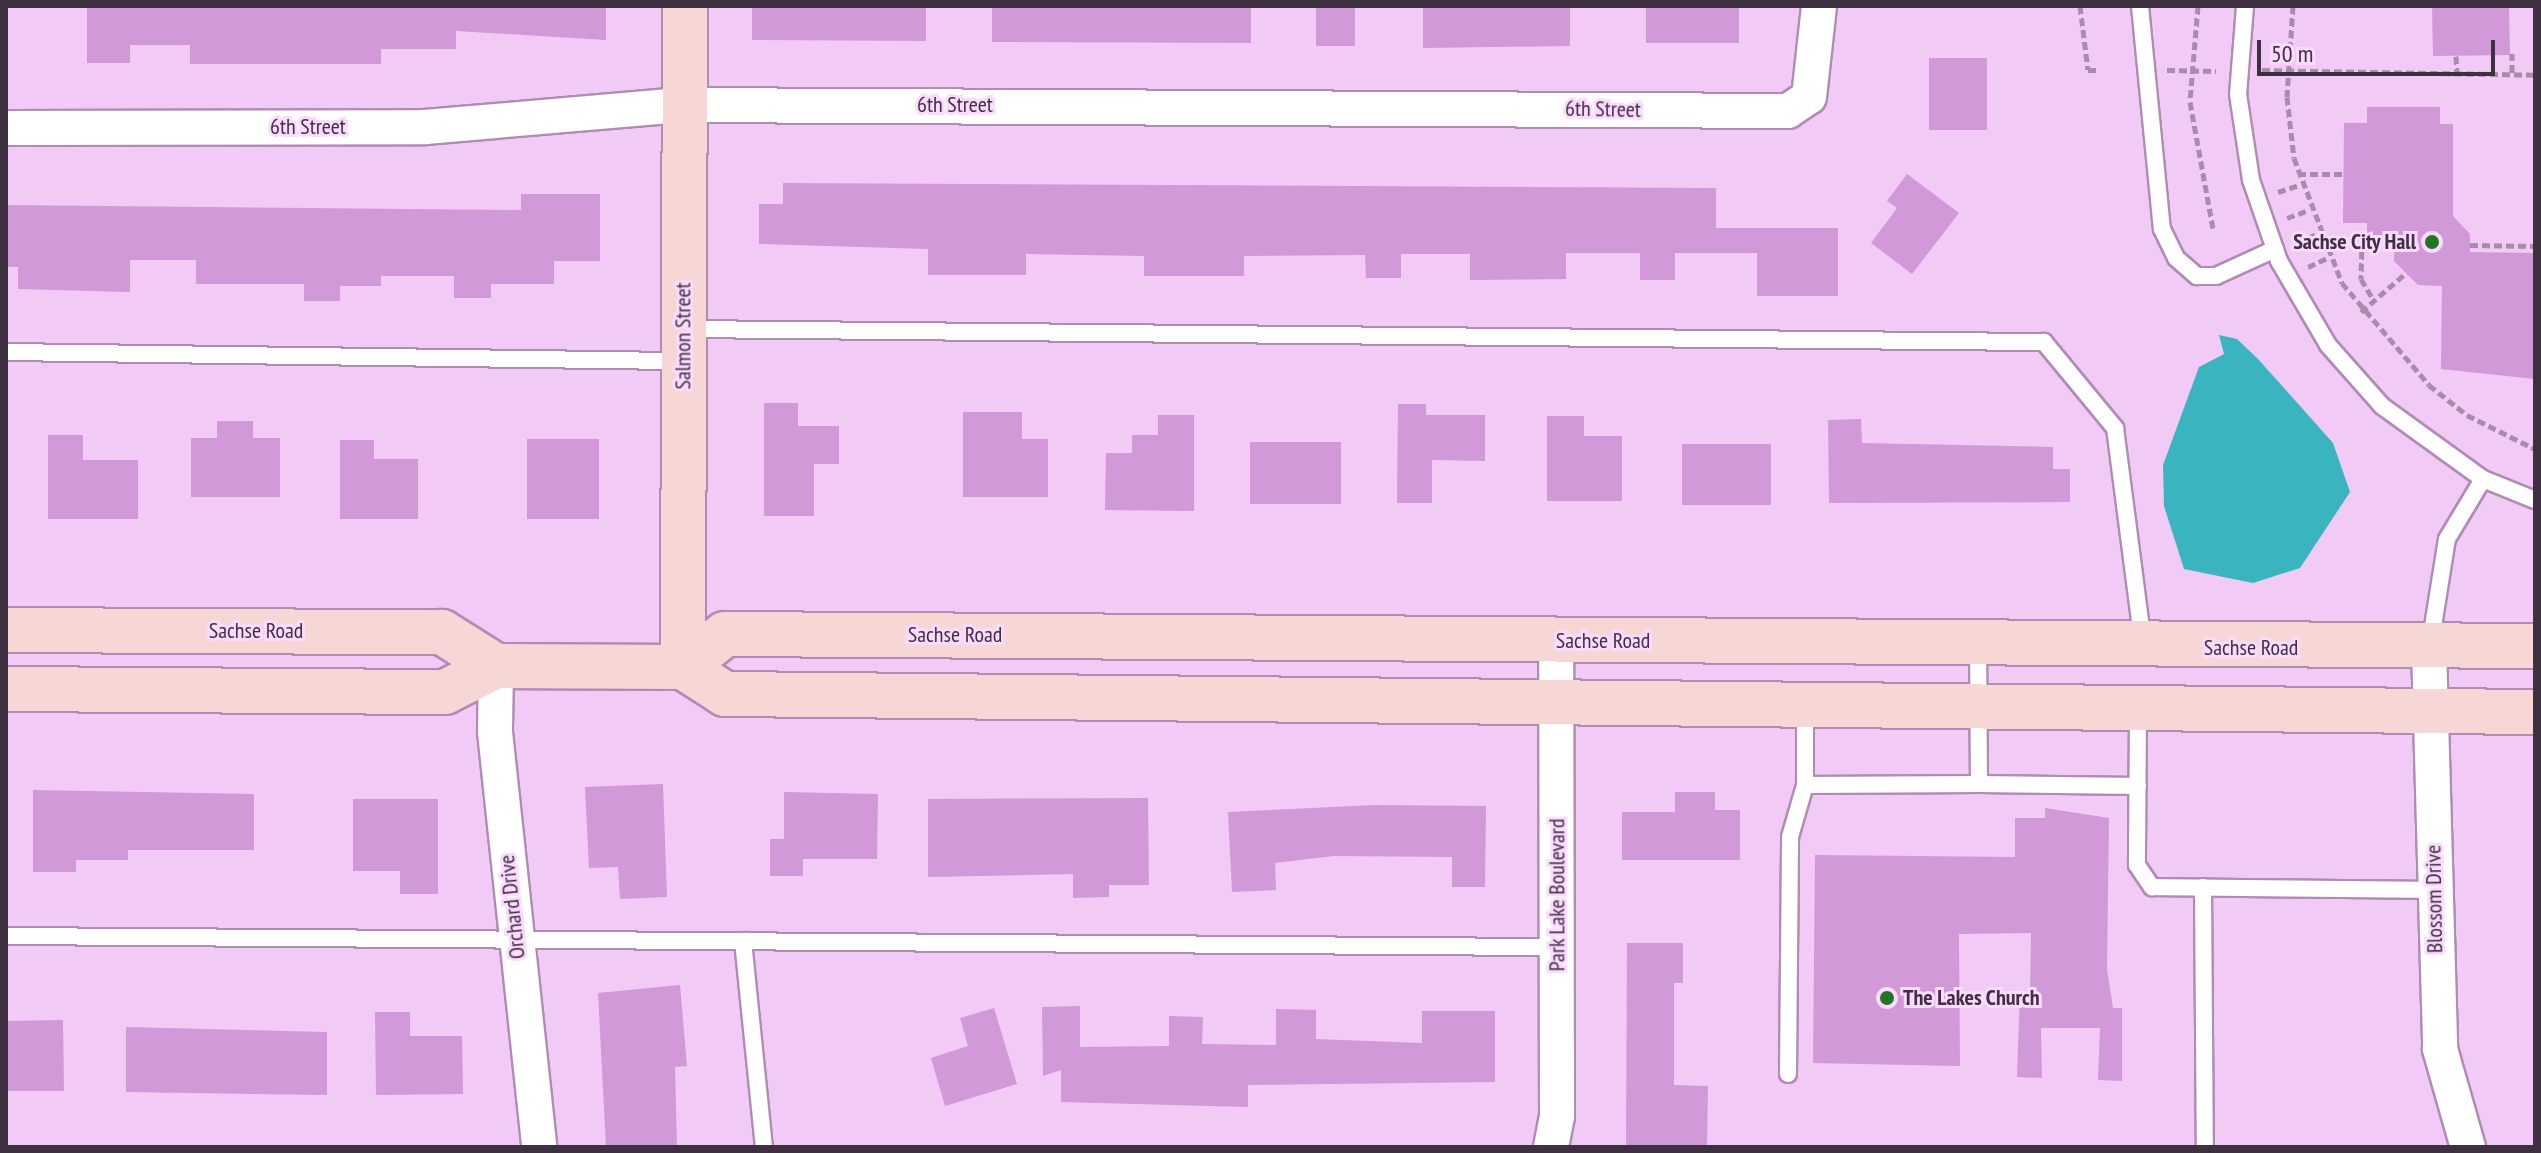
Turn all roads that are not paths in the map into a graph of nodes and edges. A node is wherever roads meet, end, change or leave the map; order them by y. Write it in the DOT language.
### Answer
graph roads {
  1 [pos="685,6"];
  2 [pos="1819,6"];
  3 [pos="2140,6"];
  4 [pos="2245,6"];
  5 [pos="684,105"];
  6 [pos="6,128"];
  7 [pos="2275,249"];
  8 [pos="683,345"];
  9 [pos="6,352"];
  10 [pos="2483,479"];
  11 [pos="2535,500"];
  12 [pos="6,630"];
  13 [pos="1556,641"];
  14 [pos="1978,646"];
  15 [pos="2535,646"];
  16 [pos="2429,647"];
  17 [pos="2143,649"];
  18 [pos="496,666"];
  19 [pos="683,667"];
  20 [pos="6,689"];
  21 [pos="1556,701"];
  22 [pos="1805,703"];
  23 [pos="1978,705"];
  24 [pos="2138,706"];
  25 [pos="2430,707"];
  26 [pos="2535,712"];
  27 [pos="1979,784"];
  28 [pos="1805,785"];
  29 [pos="2138,786"];
  30 [pos="2203,887"];
  31 [pos="2433,890"];
  32 [pos="6,936"];
  33 [pos="515,939"];
  34 [pos="743,941"];
  35 [pos="1557,947"];
  36 [pos="1788,1074"];
  37 [pos="539,1147"];
  38 [pos="764,1147"];
  39 [pos="1551,1147"];
  40 [pos="2205,1147"];
  41 [pos="2468,1147"];
  1 -- 5 [label="main road, Salmon Street"];
  2 -- 5 [label="street, 6th Street"];
  3 -- 7 [label="lane"];
  4 -- 7 [label="lane"];
  5 -- 6 [label="street, 6th Street"];
  5 -- 8 [label="main road, Salmon Street"];
  7 -- 10 [label="lane"];
  8 -- 9 [label="lane"];
  8 -- 17 [label="lane"];
  8 -- 19 [label="main road, Salmon Street"];
  10 -- 11 [label="lane"];
  10 -- 16 [label="lane"];
  12 -- 18 [label="main road, Sachse Road"];
  13 -- 14 [label="main road, Sachse Road"];
  13 -- 19 [label="main road, Sachse Road"];
  13 -- 21 [label="street, Park Lake Boulevard"];
  14 -- 17 [label="main road, Sachse Road"];
  14 -- 23 [label="lane"];
  15 -- 16 [label="main road, Sachse Road"];
  16 -- 17 [label="main road, Sachse Road"];
  16 -- 25 [label="street, Blossom Drive"];
  18 -- 19 [label="main road"];
  18 -- 20 [label="main road"];
  18 -- 33 [label="street, Orchard Drive"];
  19 -- 21 [label="main road"];
  21 -- 22 [label="main road"];
  21 -- 35 [label="street, Park Lake Boulevard"];
  22 -- 23 [label="main road"];
  22 -- 28 [label="lane"];
  23 -- 24 [label="main road"];
  23 -- 27 [label="lane"];
  24 -- 25 [label="main road"];
  24 -- 29 [label="lane"];
  25 -- 26 [label="main road"];
  25 -- 31 [label="street, Blossom Drive"];
  27 -- 28 [label="lane"];
  27 -- 29 [label="lane"];
  28 -- 36 [label="lane"];
  29 -- 30 [label="lane"];
  30 -- 31 [label="lane"];
  30 -- 40 [label="lane"];
  31 -- 41 [label="street, Blossom Drive"];
  32 -- 33 [label="lane"];
  33 -- 34 [label="lane"];
  33 -- 37 [label="street, Orchard Drive"];
  34 -- 35 [label="lane"];
  34 -- 38 [label="lane"];
  35 -- 39 [label="street, Park Lake Boulevard"];
}
